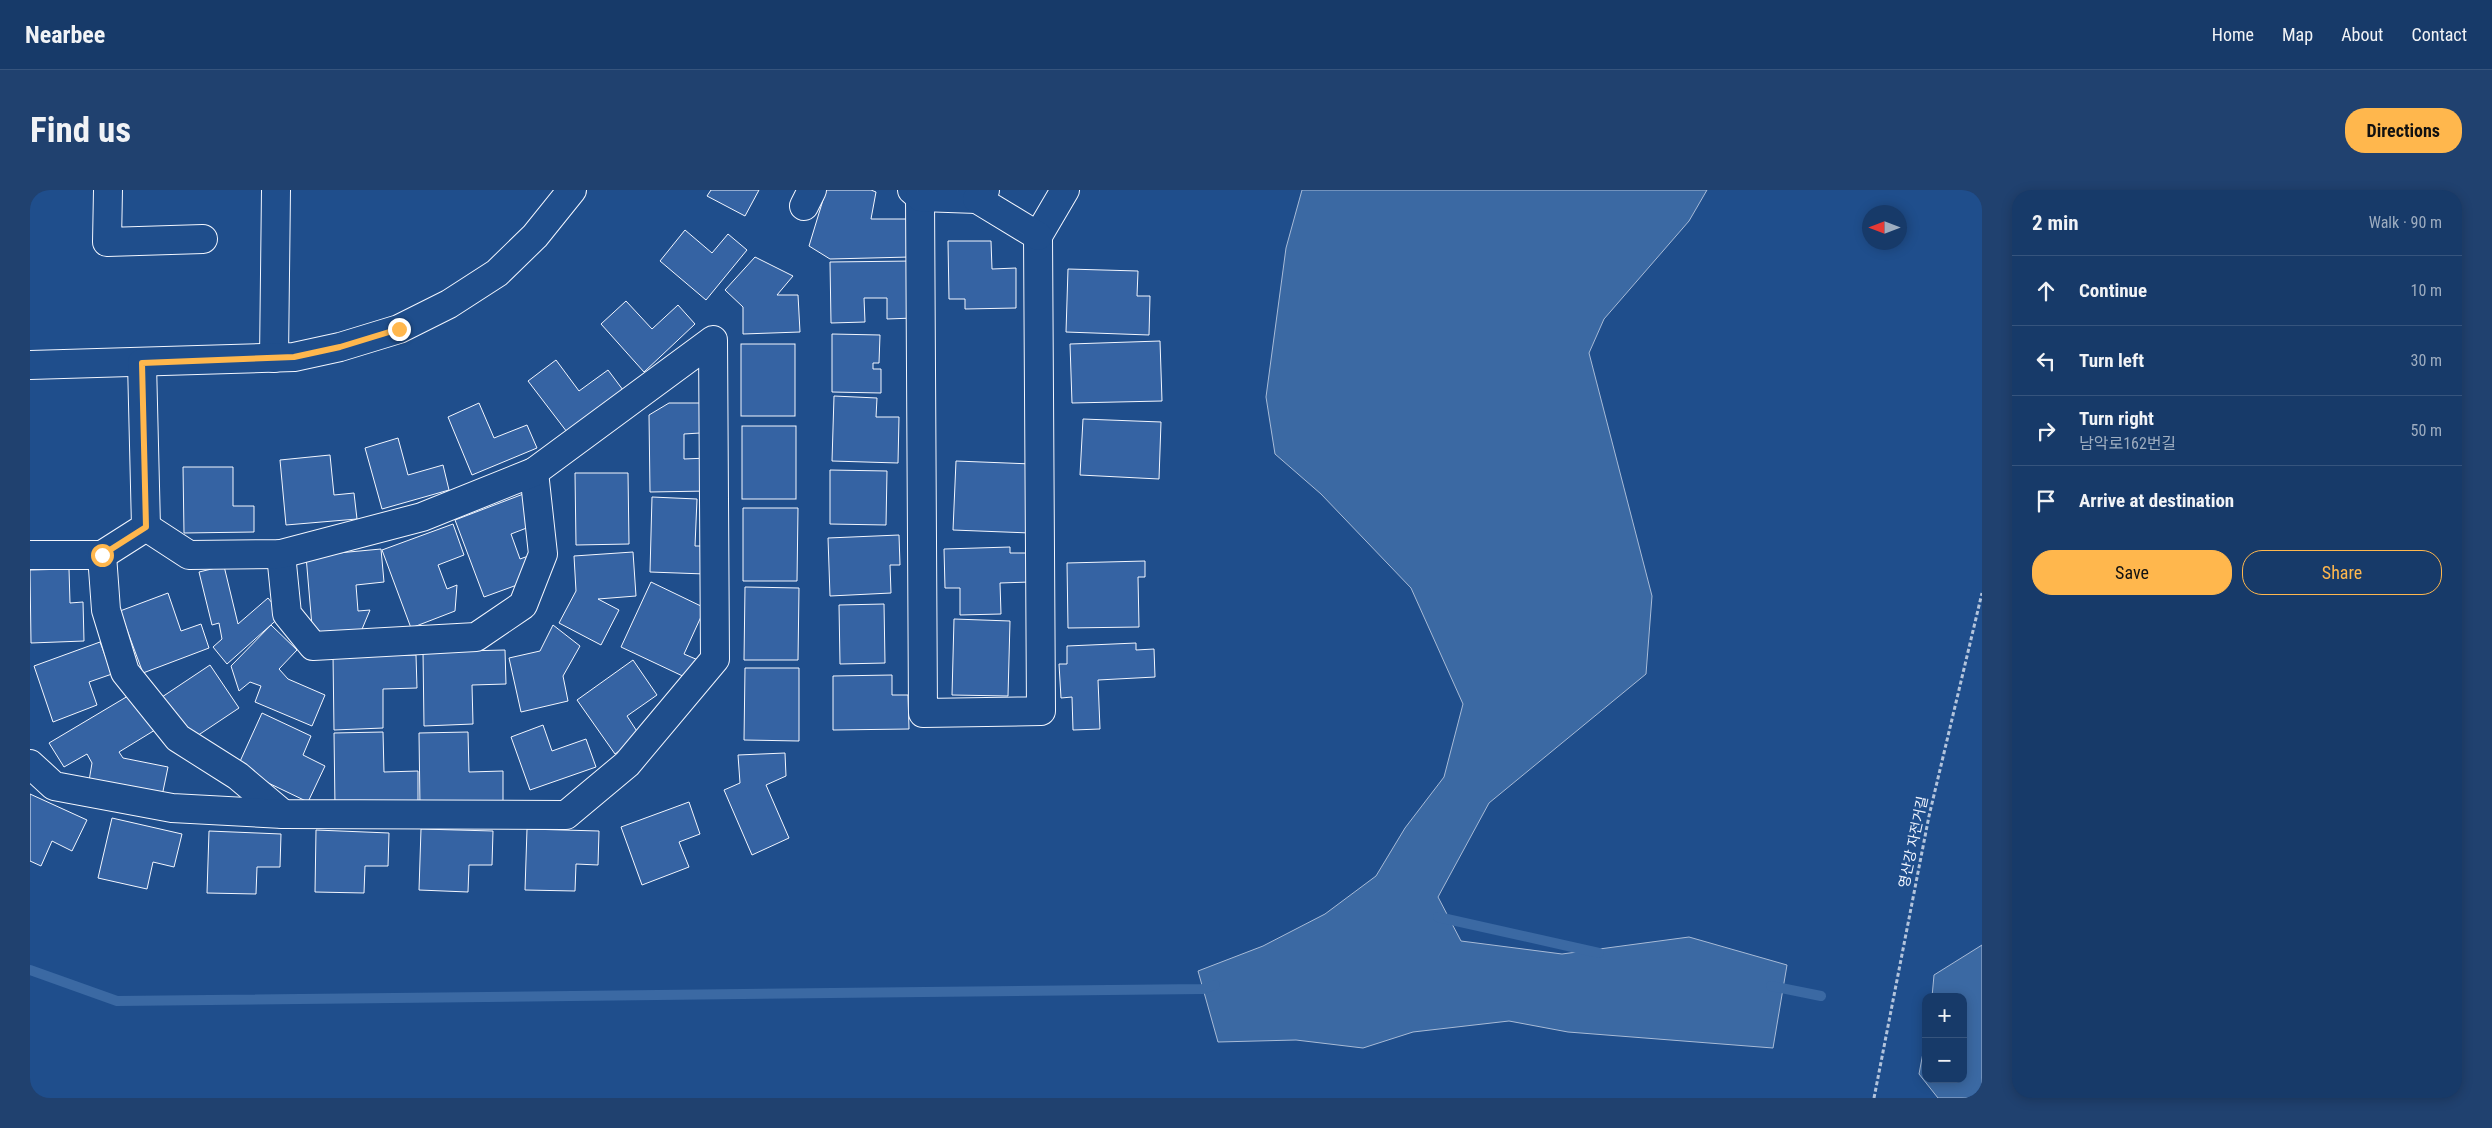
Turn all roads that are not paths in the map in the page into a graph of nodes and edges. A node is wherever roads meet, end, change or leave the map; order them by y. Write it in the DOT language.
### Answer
graph roads {
  1 [pos="108,190"];
  2 [pos="276,190"];
  3 [pos="572,190"];
  4 [pos="1065,190"];
  5 [pos="916,194"];
  6 [pos="981,194"];
  7 [pos="1038,236"];
  8 [pos="203,239"];
  9 [pos="274,358"];
  10 [pos="142,363"];
  11 [pos="30,365"];
  12 [pos="534,472"];
  13 [pos="146,527"];
  14 [pos="281,554"];
  15 [pos="30,555"];
  16 [pos="102,555"];
  17 [pos="30,764"];
  18 [pos="283,814"];
  1 -- 8 [label="street"];
  2 -- 9 [label="street"];
  3 -- 9 [label="street"];
  4 -- 7 [label="street"];
  5 -- 6 [label="street"];
  5 -- 7 [label="street"];
  6 -- 7 [label="street"];
  9 -- 10 [label="street"];
  10 -- 11 [label="street"];
  10 -- 13 [label="street"];
  12 -- 14 [label="street"];
  12 -- 14 [label="street"];
  12 -- 18 [label="street"];
  13 -- 14 [label="street"];
  13 -- 16 [label="street"];
  15 -- 16 [label="street"];
  16 -- 18 [label="street"];
  17 -- 18 [label="street"];
}
